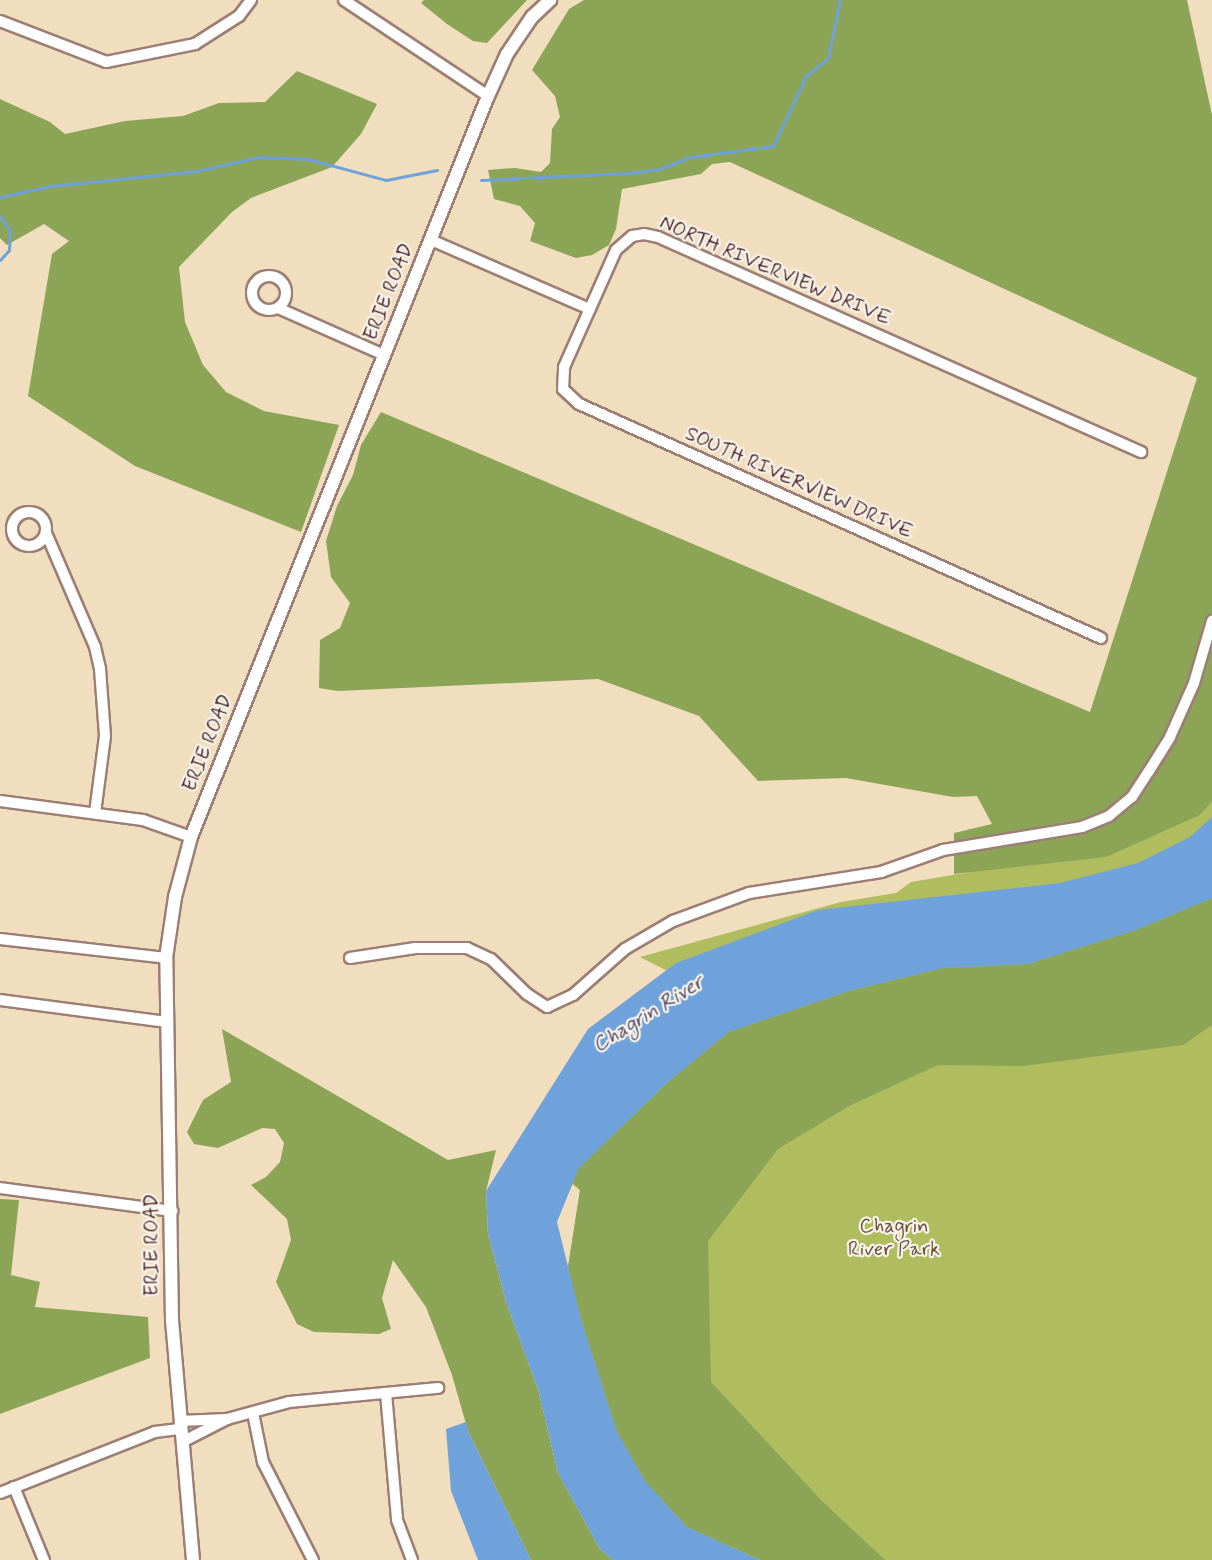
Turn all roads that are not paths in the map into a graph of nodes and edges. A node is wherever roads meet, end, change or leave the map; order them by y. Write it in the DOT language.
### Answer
graph roads {
  1 [pos="251,0"];
  2 [pos="344,0"];
  3 [pos="550,0"];
  4 [pos="0,21"];
  5 [pos="488,96"];
  6 [pos="431,240"];
  7 [pos="278,308"];
  8 [pos="590,309"];
  9 [pos="384,355"];
  10 [pos="1141,452"];
  11 [pos="46,533"];
  12 [pos="1212,621"];
  13 [pos="1101,638"];
  14 [pos="0,801"];
  15 [pos="95,813"];
  16 [pos="191,837"];
  17 [pos="0,939"];
  18 [pos="166,958"];
  19 [pos="350,958"];
  20 [pos="0,1000"];
  21 [pos="168,1022"];
  22 [pos="0,1188"];
  23 [pos="172,1211"];
  24 [pos="438,1388"];
  25 [pos="386,1393"];
  26 [pos="253,1413"];
  27 [pos="227,1419"];
  28 [pos="181,1430"];
  29 [pos="14,1487"];
  30 [pos="0,1493"];
  31 [pos="44,1560"];
  32 [pos="193,1560"];
  33 [pos="313,1560"];
  34 [pos="412,1560"];
  1 -- 4 [label="street"];
  2 -- 5 [label="street"];
  3 -- 5 [label="street, ERIE ROAD"];
  5 -- 6 [label="street, ERIE ROAD"];
  6 -- 8 [label="street"];
  6 -- 9 [label="street, ERIE ROAD"];
  7 -- 9 [label="street"];
  8 -- 10 [label="street, NORTH RIVERVIEW DRIVE"];
  8 -- 13 [label="street, SOUTH RIVERVIEW DRIVE"];
  9 -- 16 [label="street, ERIE ROAD"];
  11 -- 15 [label="street"];
  12 -- 19 [label="street"];
  14 -- 15 [label="street"];
  15 -- 16 [label="street"];
  16 -- 18 [label="street, ERIE ROAD"];
  17 -- 18 [label="street"];
  18 -- 21 [label="street, ERIE ROAD"];
  20 -- 21 [label="street"];
  21 -- 23 [label="street, ERIE ROAD"];
  22 -- 23 [label="street"];
  23 -- 28 [label="street, ERIE ROAD"];
  24 -- 25 [label="street"];
  25 -- 26 [label="street"];
  25 -- 34 [label="street"];
  26 -- 27 [label="street"];
  26 -- 33 [label="street"];
  27 -- 28 [label="street"];
  27 -- 28 [label="street"];
  28 -- 29 [label="street"];
  28 -- 32 [label="street, ERIE ROAD"];
  29 -- 30 [label="street"];
  29 -- 31 [label="street"];
}
